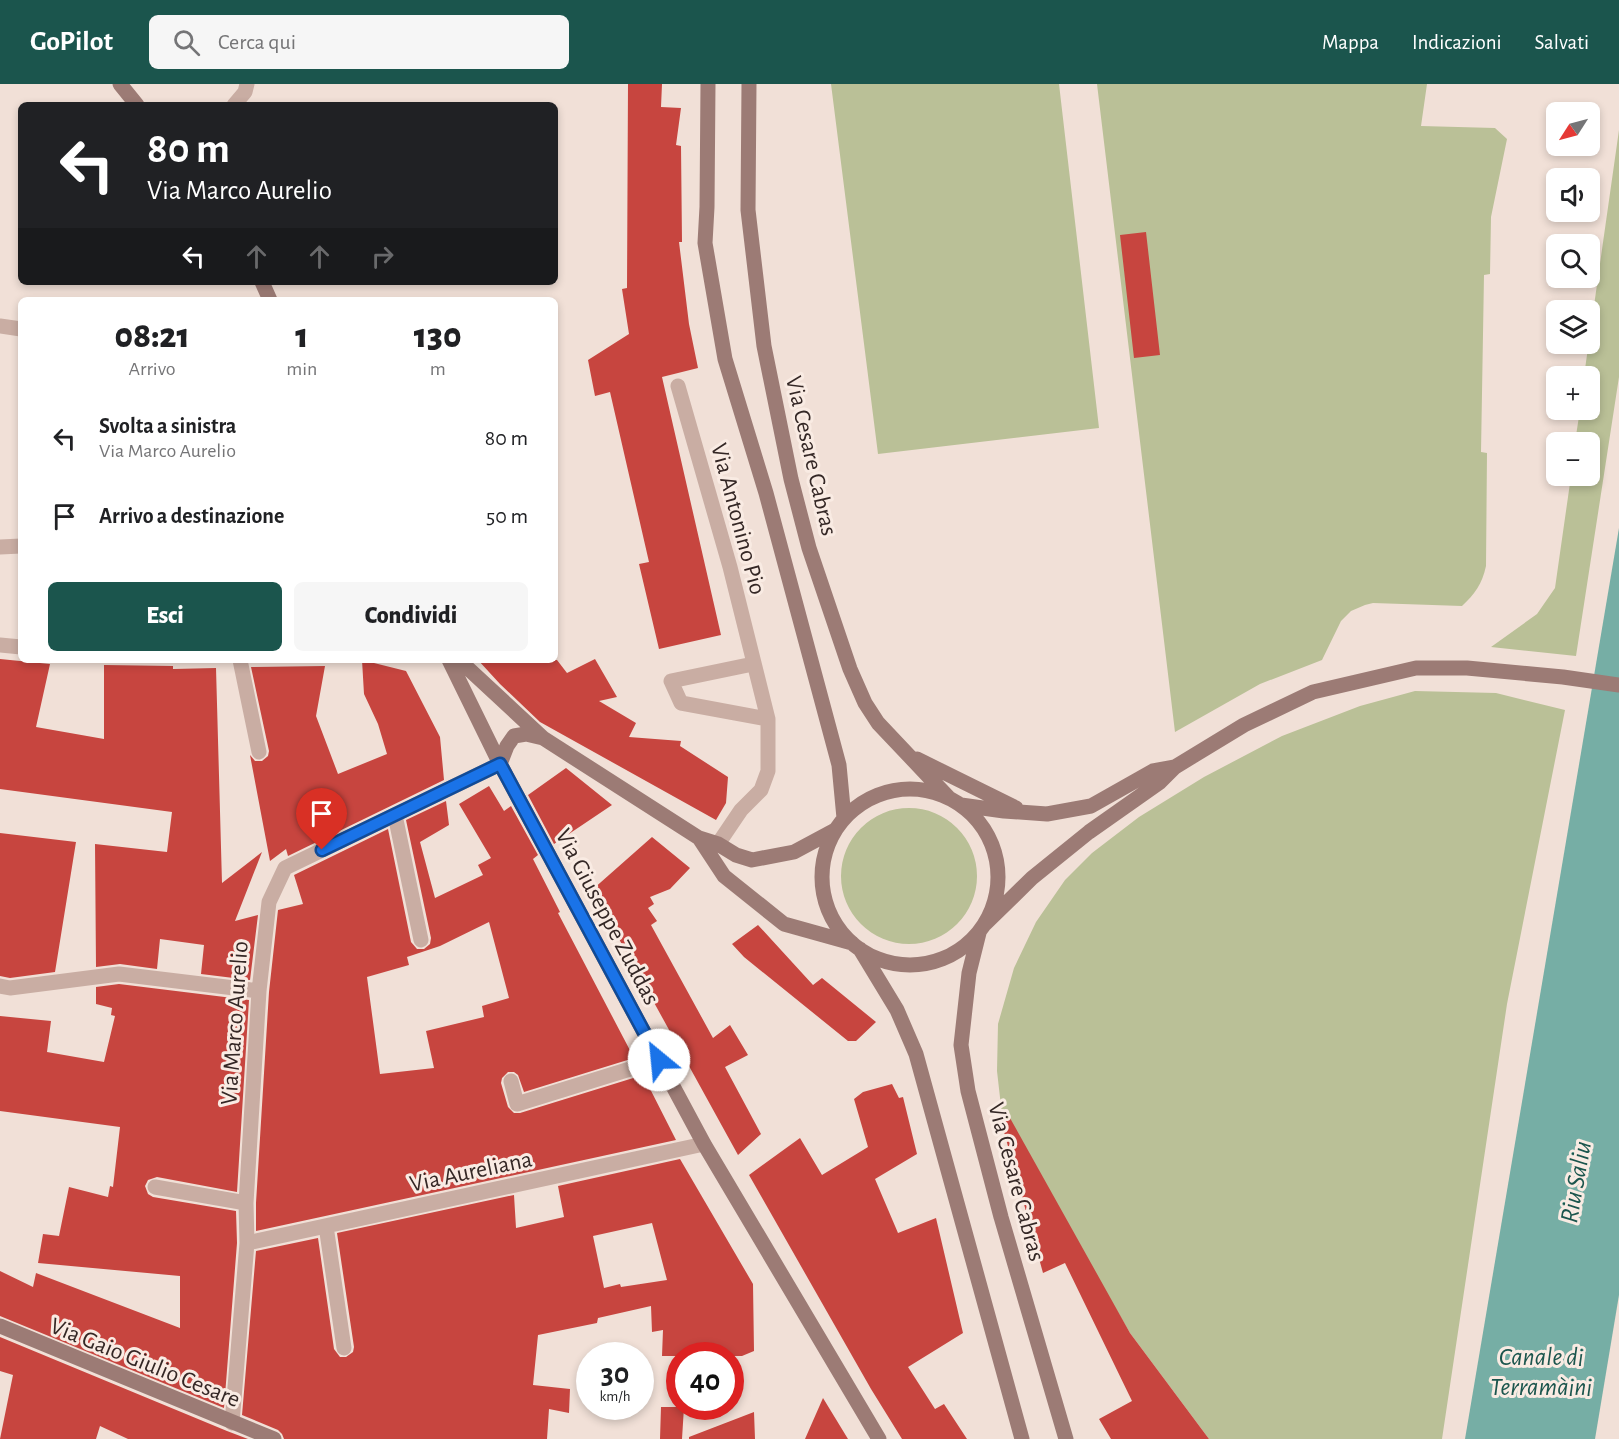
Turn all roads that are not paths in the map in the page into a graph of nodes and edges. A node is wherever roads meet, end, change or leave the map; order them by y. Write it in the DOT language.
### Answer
graph roads {
  1 [pos="120,84"];
  2 [pos="246,84"];
  3 [pos="708,84"];
  4 [pos="749,84"];
  5 [pos="135,102"];
  6 [pos="237,102"];
  7 [pos="0,326"];
  8 [pos="18,329"];
  9 [pos="678,386"];
  10 [pos="18,546"];
  11 [pos="0,547"];
  12 [pos="0,645"];
  13 [pos="18,647"];
  14 [pos="241,663"];
  15 [pos="450,663"];
  16 [pos="462,663"];
  17 [pos="753,664"];
  18 [pos="1619,685"];
  19 [pos="768,719"];
  20 [pos="543,738"];
  21 [pos="259,752"];
  22 [pos="905,752"];
  23 [pos="500,764"];
  24 [pos="1175,767"];
  25 [pos="955,801"];
  26 [pos="1024,812"];
  27 [pos="395,815"];
  28 [pos="839,824"];
  29 [pos="699,838"];
  30 [pos="718,844"];
  31 [pos="981,929"];
  32 [pos="421,940"];
  33 [pos="856,946"];
  34 [pos="0,986"];
  35 [pos="259,991"];
  36 [pos="659,1060"];
  37 [pos="511,1081"];
  38 [pos="704,1144"];
  39 [pos="155,1187"];
  40 [pos="246,1203"];
  41 [pos="326,1226"];
  42 [pos="248,1243"];
  43 [pos="0,1326"];
  44 [pos="344,1348"];
  45 [pos="232,1423"];
  46 [pos="250,1435"];
  47 [pos="274,1439"];
  48 [pos="879,1439"];
  49 [pos="1022,1439"];
  50 [pos="1066,1439"];
  1 -- 5 [label="main road"];
  2 -- 6 [label="street"];
  3 -- 28 [label="main road"];
  4 -- 22 [label="main road, Via Cesare Cabras"];
  7 -- 8 [label="street"];
  9 -- 17 [label="street, Via Antonino Pio"];
  10 -- 11 [label="street"];
  12 -- 13 [label="street"];
  14 -- 21 [label="street"];
  15 -- 23 [label="main road, Via Giuseppe Zuddas"];
  16 -- 20 [label="main road"];
  17 -- 19 [label="street, Via Antonino Pio"];
  17 -- 19 [label="street"];
  18 -- 24 [label="main road"];
  19 -- 30 [label="street, Via Antonino Pio"];
  20 -- 23 [label="main road"];
  20 -- 29 [label="main road"];
  22 -- 25 [label="main road, Via Cesare Cabras"];
  22 -- 26 [label="main road"];
  23 -- 27 [label="street, Via Marco Aurelio"];
  23 -- 36 [label="main road, Via Giuseppe Zuddas"];
  24 -- 26 [label="main road"];
  24 -- 31 [label="main road"];
  25 -- 26 [label="main road"];
  25 -- 28 [label="main road"];
  25 -- 31 [label="main road"];
  27 -- 32 [label="street"];
  27 -- 35 [label="street, Via Marco Aurelio"];
  28 -- 30 [label="main road"];
  28 -- 33 [label="main road"];
  29 -- 30 [label="main road"];
  29 -- 33 [label="main road"];
  31 -- 33 [label="main road"];
  31 -- 50 [label="main road, Via Cesare Cabras"];
  33 -- 49 [label="main road"];
  34 -- 35 [label="street"];
  35 -- 40 [label="street, Via Marco Aurelio"];
  36 -- 37 [label="street"];
  36 -- 38 [label="main road, Via Giuseppe Zuddas"];
  38 -- 41 [label="street, Via Aureliana"];
  38 -- 48 [label="main road, Via Giuseppe Zuddas"];
  39 -- 40 [label="street"];
  40 -- 42 [label="street, Via Marco Aurelio"];
  41 -- 42 [label="street, Via Aureliana"];
  41 -- 44 [label="street"];
  42 -- 45 [label="street, Via Marco Aurelio"];
  43 -- 45 [label="main road, Via Gaio Giulio Cesare"];
  45 -- 46 [label="main road, Via Gaio Giulio Cesare"];
  46 -- 47 [label="main road, Via Gaio Giulio Cesare"];
}
